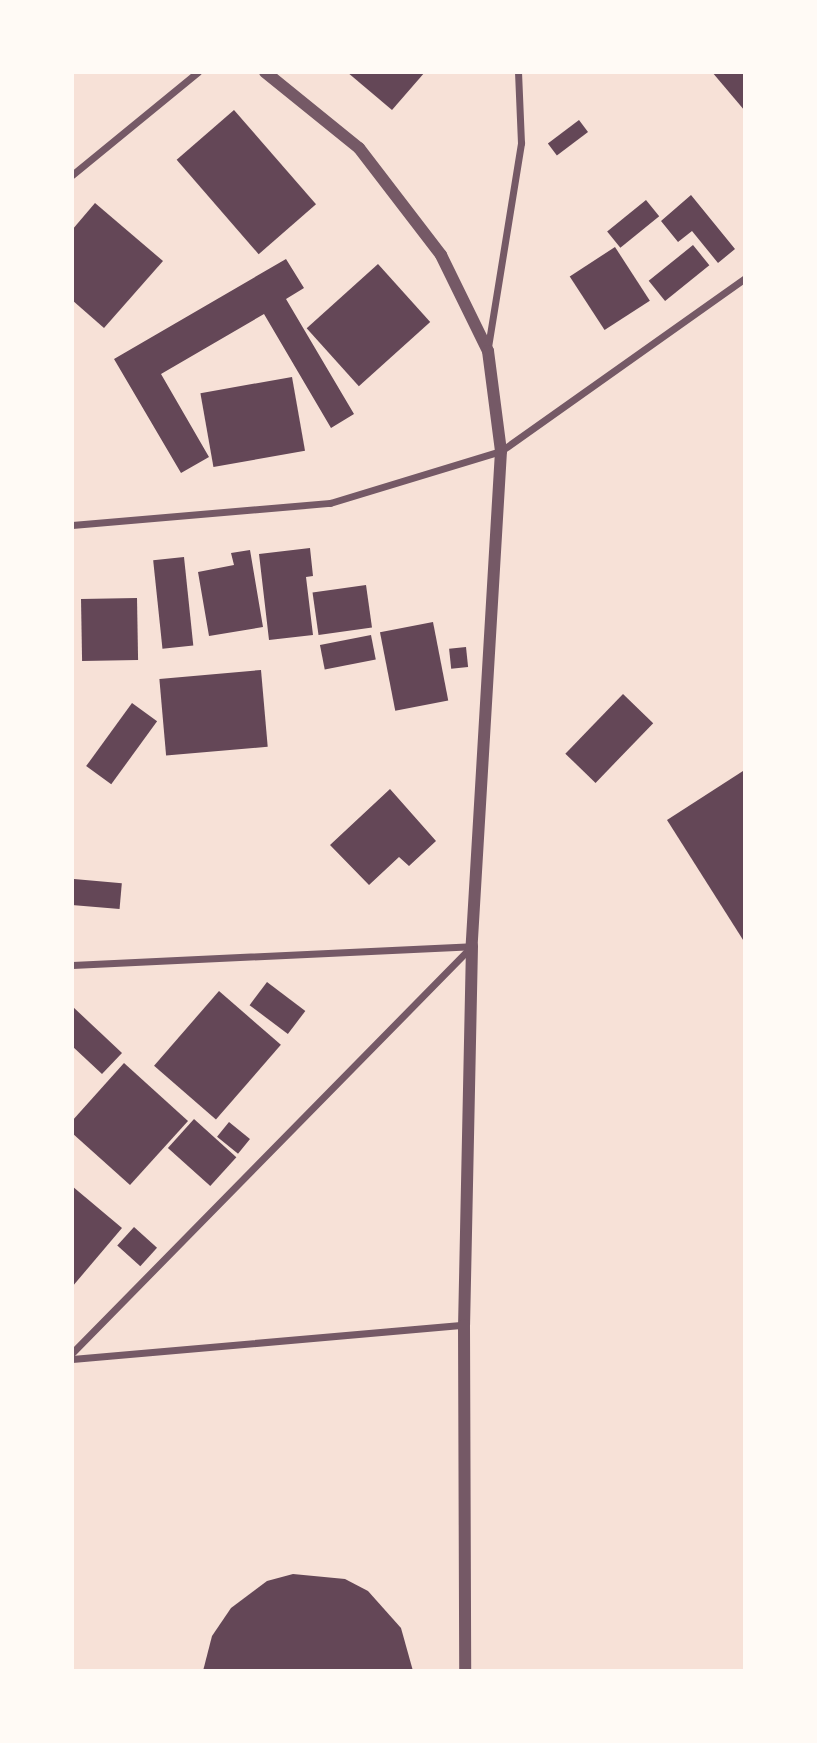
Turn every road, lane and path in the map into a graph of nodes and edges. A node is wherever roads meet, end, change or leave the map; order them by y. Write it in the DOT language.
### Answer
graph roads {
  1 [pos="198,72"];
  2 [pos="265,72"];
  3 [pos="518,72"];
  4 [pos="72,175"];
  5 [pos="745,278"];
  6 [pos="488,351"];
  7 [pos="501,451"];
  8 [pos="72,525"];
  9 [pos="471,946"];
  10 [pos="72,965"];
  11 [pos="464,1325"];
  12 [pos="72,1353"];
  13 [pos="72,1359"];
  14 [pos="465,1671"];
  1 -- 4 [label="street"];
  2 -- 6 [label="street"];
  3 -- 6 [label="street"];
  5 -- 7 [label="street"];
  6 -- 7 [label="street"];
  7 -- 8 [label="street"];
  7 -- 9 [label="street"];
  9 -- 10 [label="street"];
  9 -- 11 [label="street"];
  9 -- 12 [label="street"];
  11 -- 13 [label="street"];
  11 -- 14 [label="street"];
}
